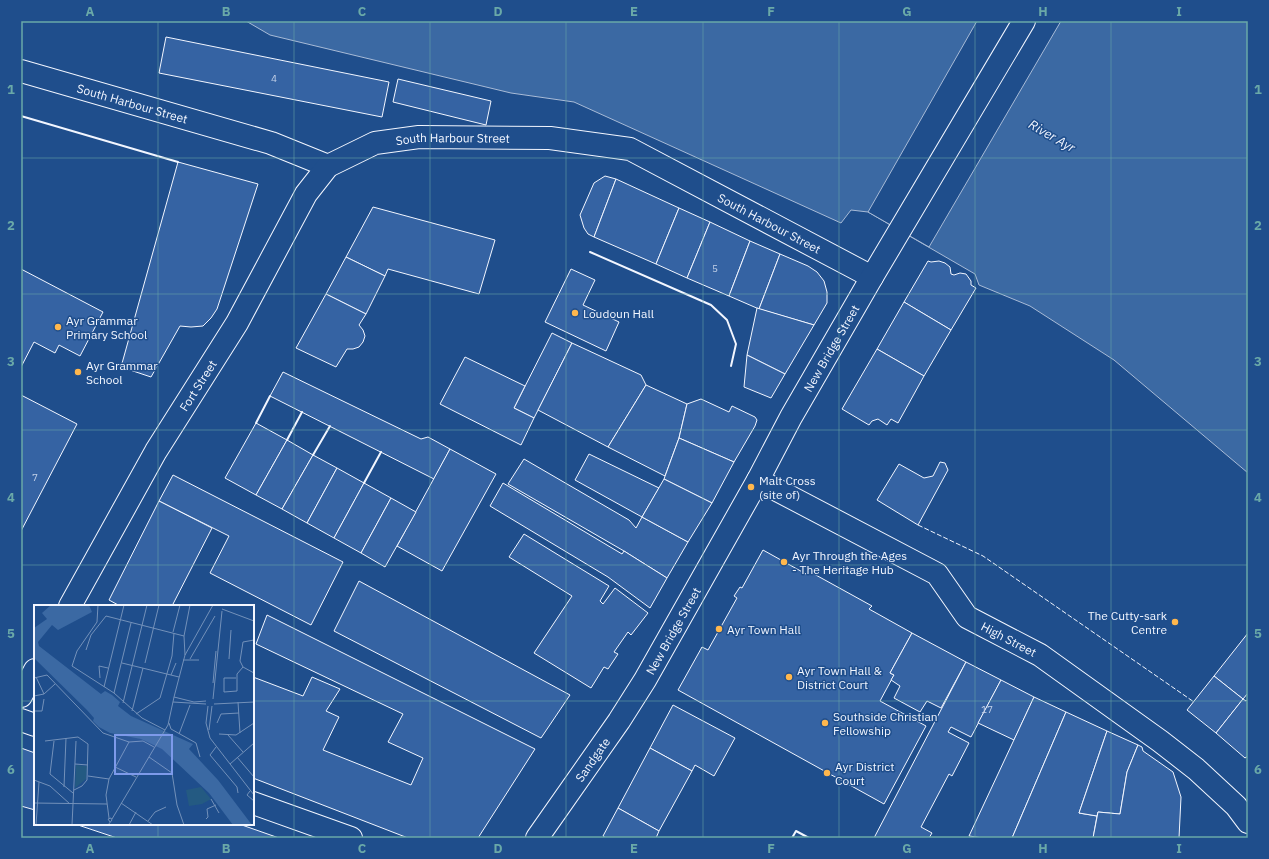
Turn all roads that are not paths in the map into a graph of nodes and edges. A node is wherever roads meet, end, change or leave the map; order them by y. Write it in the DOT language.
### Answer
graph roads {
  1 [pos="1024,21"];
  2 [pos="21,71"];
  3 [pos="328,166"];
  4 [pos="872,277"];
  5 [pos="758,480"];
  6 [pos="71,605"];
  7 [pos="34,672"];
  8 [pos="645,680"];
  9 [pos="21,696"];
  10 [pos="21,720"];
  11 [pos="34,725"];
  12 [pos="254,803"];
  13 [pos="1248,822"];
  14 [pos="351,838"];
  15 [pos="537,838"];
  1 -- 4 [label="main road, New Bridge Street"];
  2 -- 3 [label="main road, South Harbour Street"];
  3 -- 4 [label="main road, South Harbour Street"];
  3 -- 6 [label="main road, Fort Street"];
  4 -- 5 [label="main road, New Bridge Street"];
  5 -- 8 [label="main road, New Bridge Street"];
  5 -- 13 [label="main road, High Street"];
  7 -- 9 [label="main road"];
  8 -- 15 [label="main road, Sandgate"];
  10 -- 11 [label="main road"];
  12 -- 14 [label="main road"];
}
